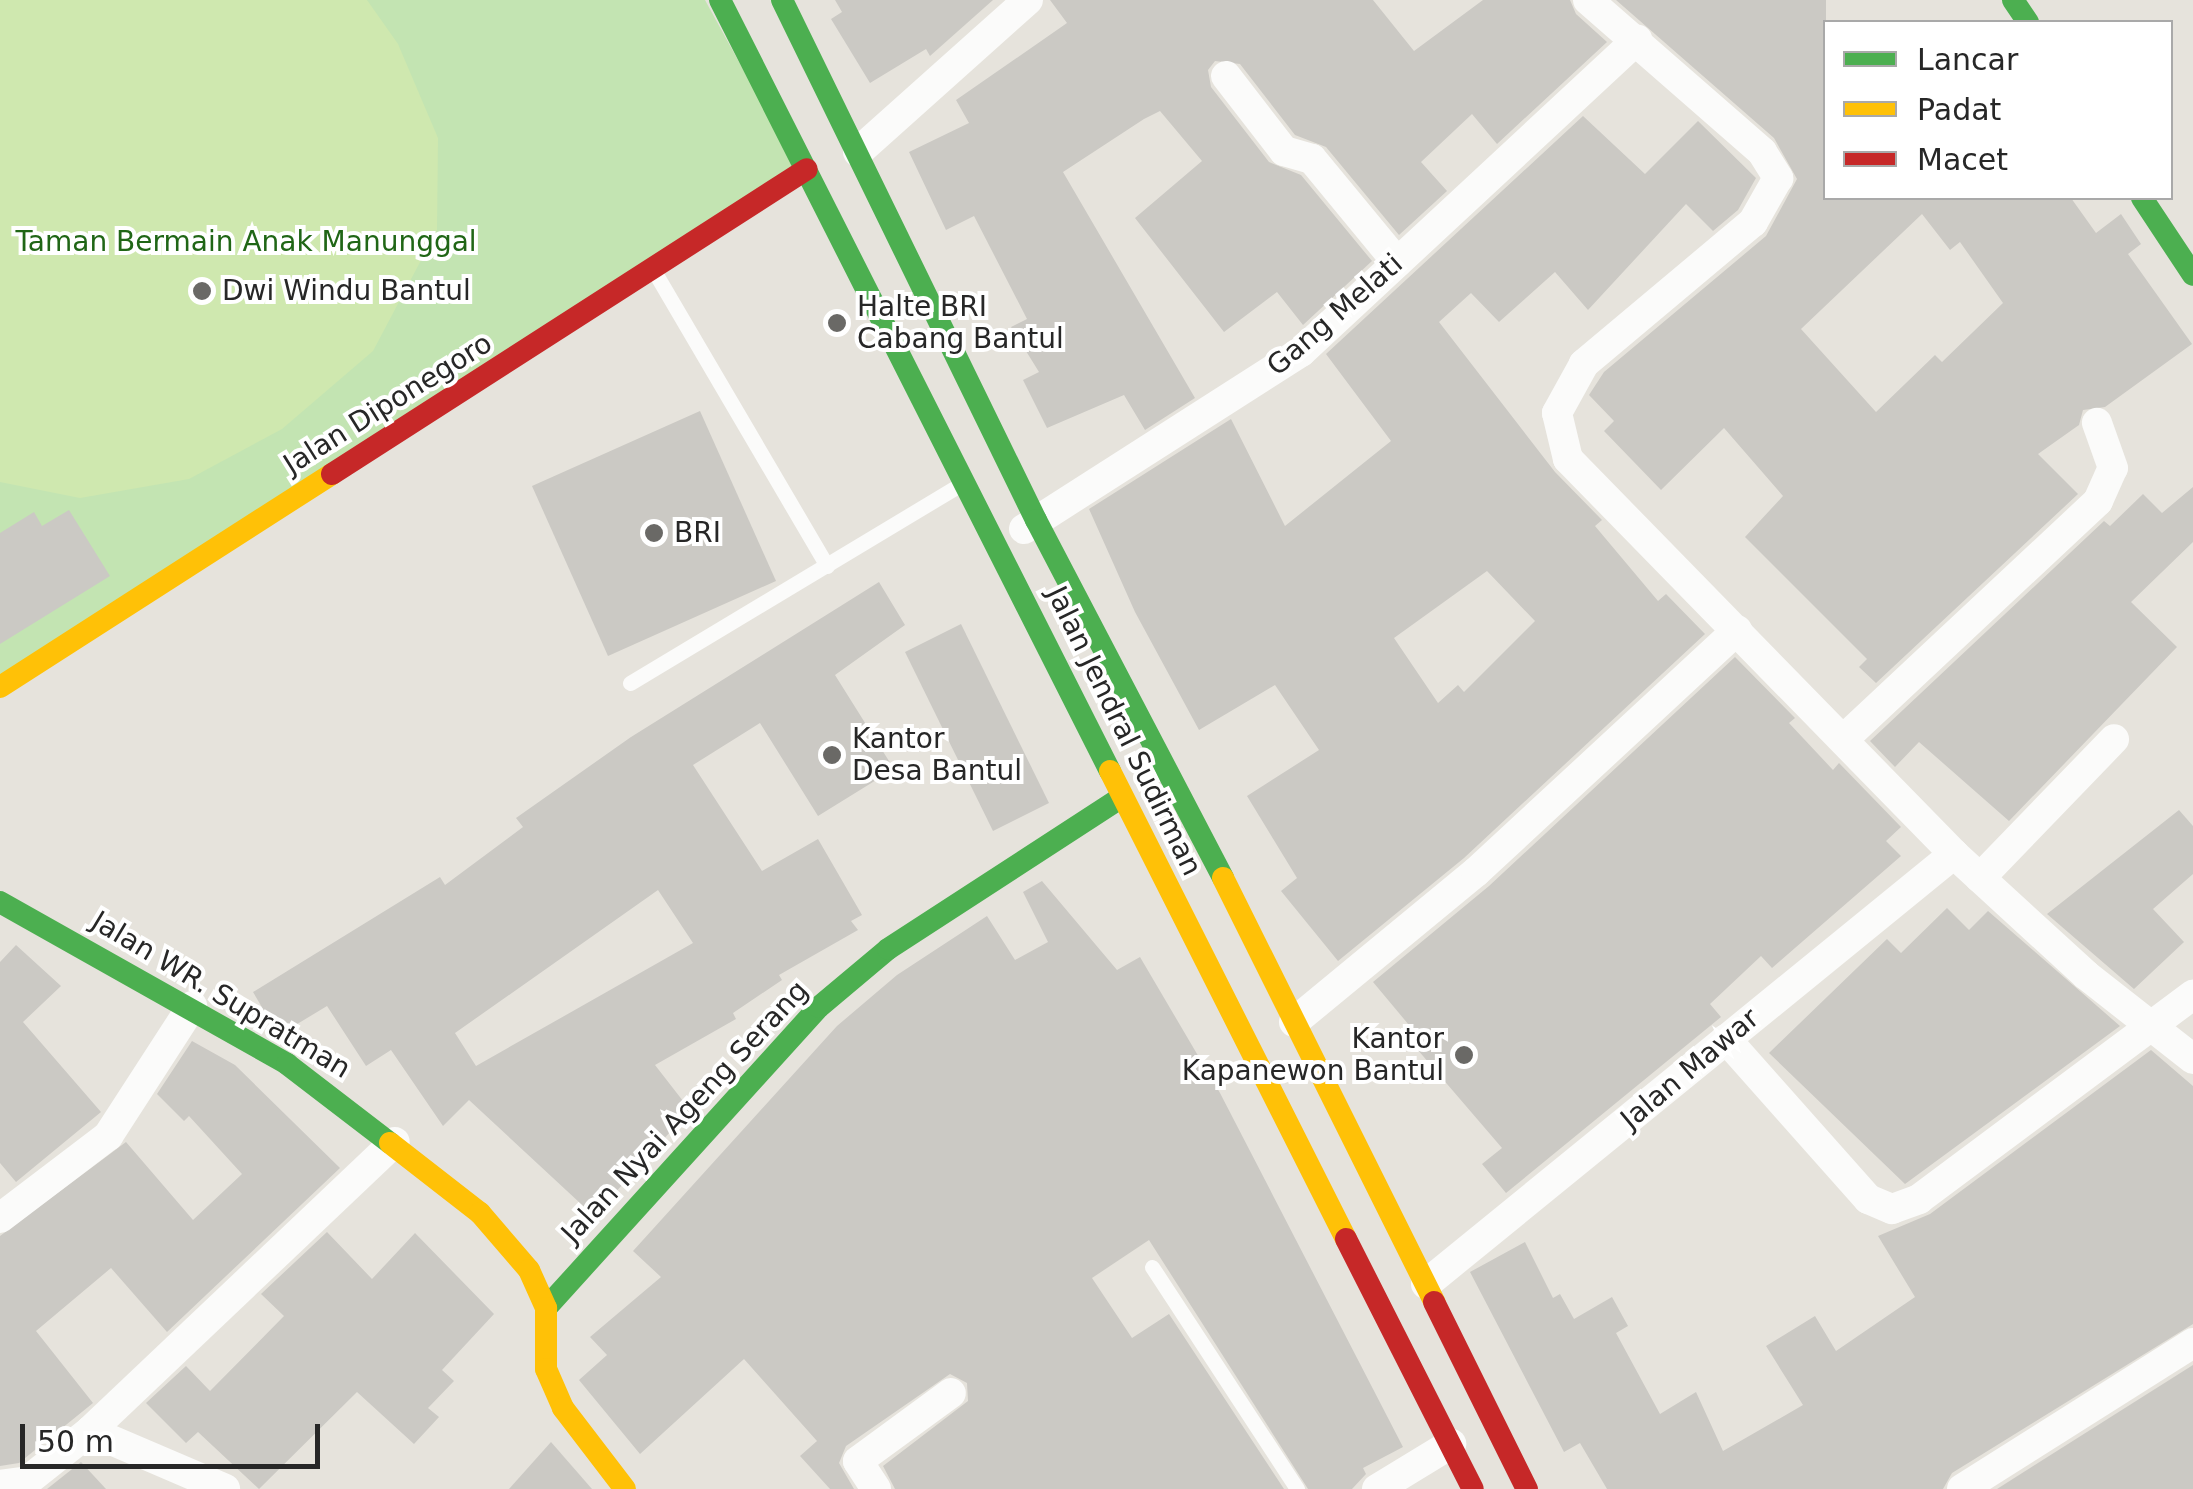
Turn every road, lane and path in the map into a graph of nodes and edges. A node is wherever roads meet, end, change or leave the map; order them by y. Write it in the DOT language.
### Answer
graph roads {
  1 [pos="720,0"];
  2 [pos="782,0"];
  3 [pos="1028,0"];
  4 [pos="1588,0"];
  5 [pos="1638,40"];
  6 [pos="1226,76"];
  7 [pos="858,152"];
  8 [pos="807,170"];
  9 [pos="2143,200"];
  10 [pos="1397,262"];
  11 [pos="654,271"];
  12 [pos="2193,276"];
  13 [pos="2097,423"];
  14 [pos="968,481"];
  15 [pos="1036,520"];
  16 [pos="1002,548"];
  17 [pos="827,566"];
  18 [pos="1737,630"];
  19 [pos="630,683"];
  20 [pos="0,687"];
  21 [pos="1846,738"];
  22 [pos="2114,739"];
  23 [pos="1122,797"];
  24 [pos="1954,854"];
  25 [pos="1980,878"];
  26 [pos="0,902"];
  27 [pos="2193,995"];
  28 [pos="192,1006"];
  29 [pos="1294,1022"];
  30 [pos="2149,1022"];
  31 [pos="1726,1039"];
  32 [pos="2193,1059"];
  33 [pos="395,1142"];
  34 [pos="0,1218"];
  35 [pos="1152,1267"];
  36 [pos="1426,1284"];
  37 [pos="546,1308"];
  38 [pos="2193,1343"];
  39 [pos="951,1393"];
  40 [pos="90,1430"];
  41 [pos="1451,1444"];
  42 [pos="0,1486"];
  43 [pos="1519,1486"];
  44 [pos="225,1489"];
  45 [pos="625,1489"];
  46 [pos="876,1489"];
  47 [pos="1298,1489"];
  48 [pos="1377,1489"];
  49 [pos="1473,1489"];
  50 [pos="1962,1489"];
  1 -- 8 [label="main road, Jalan Jendral Sudirman"];
  2 -- 7 [label="main road, Jalan Jendral Sudirman"];
  3 -- 7 [label="street"];
  4 -- 5 [label="street"];
  5 -- 10 [label="street, Gang Melati"];
  5 -- 18 [label="street"];
  6 -- 10 [label="street"];
  7 -- 15 [label="main road, Jalan Jendral Sudirman"];
  8 -- 11 [label="main road, Jalan Diponegoro"];
  8 -- 14 [label="main road, Jalan Jendral Sudirman"];
  9 -- 12 [label="main road"];
  10 -- 15 [label="street, Gang Melati"];
  11 -- 17 [label="lane"];
  11 -- 20 [label="main road, Jalan Diponegoro"];
  13 -- 21 [label="street"];
  14 -- 16 [label="main road, Jalan Jendral Sudirman"];
  14 -- 17 [label="lane"];
  15 -- 16 [label="street, Gang Melati"];
  15 -- 29 [label="main road, Jalan Jendral Sudirman"];
  16 -- 23 [label="main road, Jalan Jendral Sudirman"];
  17 -- 19 [label="lane"];
  18 -- 21 [label="street"];
  18 -- 29 [label="street"];
  21 -- 24 [label="street"];
  22 -- 25 [label="street"];
  23 -- 37 [label="main road, Jalan Nyai Ageng Serang"];
  23 -- 41 [label="main road, Jalan Jendral Sudirman"];
  24 -- 25 [label="street"];
  24 -- 31 [label="street, Jalan Mawar"];
  25 -- 30 [label="street"];
  26 -- 28 [label="main road, Jalan WR. Supratman"];
  27 -- 30 [label="street"];
  28 -- 33 [label="main road, Jalan WR. Supratman"];
  28 -- 34 [label="street"];
  29 -- 36 [label="main road, Jalan Jendral Sudirman"];
  30 -- 31 [label="street"];
  30 -- 32 [label="street"];
  31 -- 36 [label="street, Jalan Mawar"];
  33 -- 37 [label="main road, Jalan WR. Supratman"];
  33 -- 40 [label="street"];
  35 -- 47 [label="lane"];
  36 -- 43 [label="main road, Jalan Jendral Sudirman"];
  37 -- 45 [label="main road, Jalan WR. Supratman"];
  38 -- 50 [label="street"];
  39 -- 46 [label="street"];
  40 -- 42 [label="street"];
  40 -- 44 [label="street"];
  41 -- 48 [label="street"];
  41 -- 49 [label="main road, Jalan Jendral Sudirman"];
}
